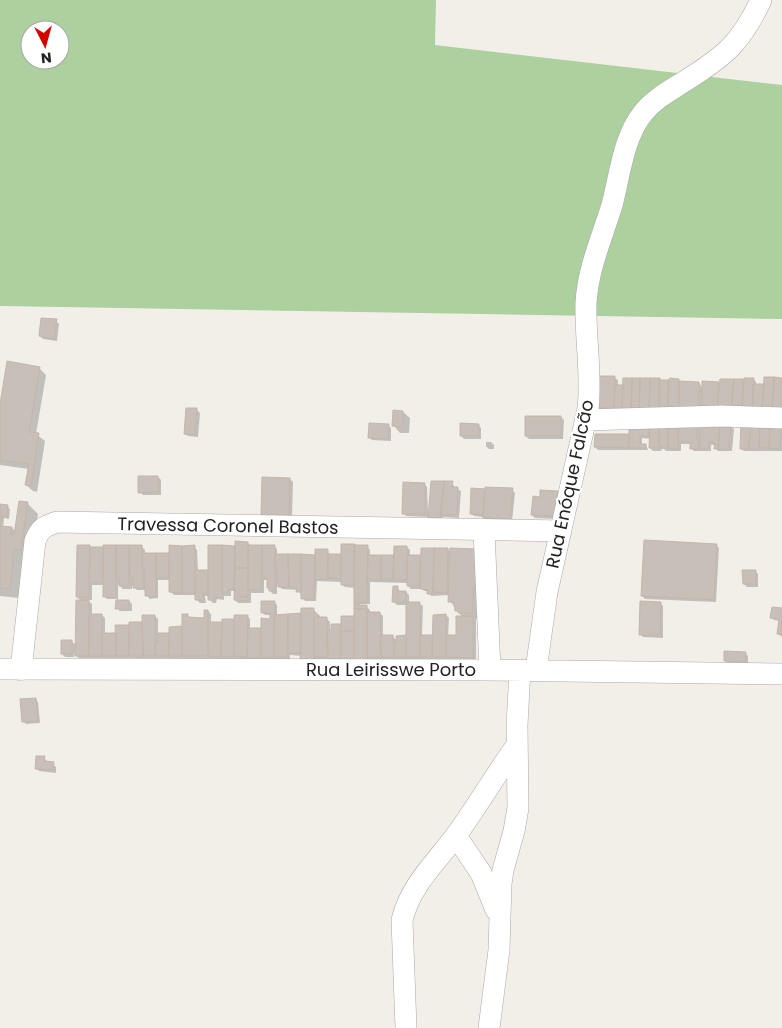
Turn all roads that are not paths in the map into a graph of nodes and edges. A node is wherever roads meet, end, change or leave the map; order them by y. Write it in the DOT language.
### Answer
graph roads {
  1 [pos="761,0"];
  2 [pos="782,418"];
  3 [pos="586,420"];
  4 [pos="484,531"];
  5 [pos="561,531"];
  6 [pos="0,669"];
  7 [pos="21,670"];
  8 [pos="490,670"];
  9 [pos="528,670"];
  10 [pos="782,674"];
  11 [pos="517,745"];
  12 [pos="456,836"];
  13 [pos="500,920"];
  14 [pos="406,1028"];
  15 [pos="490,1028"];
  1 -- 3 [label="street, Rua Enóque Falcão"];
  2 -- 3 [label="street"];
  3 -- 5 [label="street, Rua Enóque Falcão"];
  4 -- 5 [label="street, Travessa Coronel Bastos"];
  4 -- 7 [label="street, Travessa Coronel Bastos"];
  4 -- 8 [label="street"];
  5 -- 9 [label="street, Rua Enóque Falcão"];
  6 -- 7 [label="street, Rua Leirisswe Porto"];
  7 -- 8 [label="street, Rua Leirisswe Porto"];
  8 -- 9 [label="street, Rua Leirisswe Porto"];
  9 -- 10 [label="street, Rua Leirisswe Porto"];
  9 -- 11 [label="street, Rua Enóque Falcão"];
  11 -- 12 [label="street"];
  11 -- 13 [label="street, Rua Enóque Falcão"];
  12 -- 13 [label="street"];
  12 -- 14 [label="street"];
  13 -- 15 [label="street, Rua Enóque Falcão"];
}
